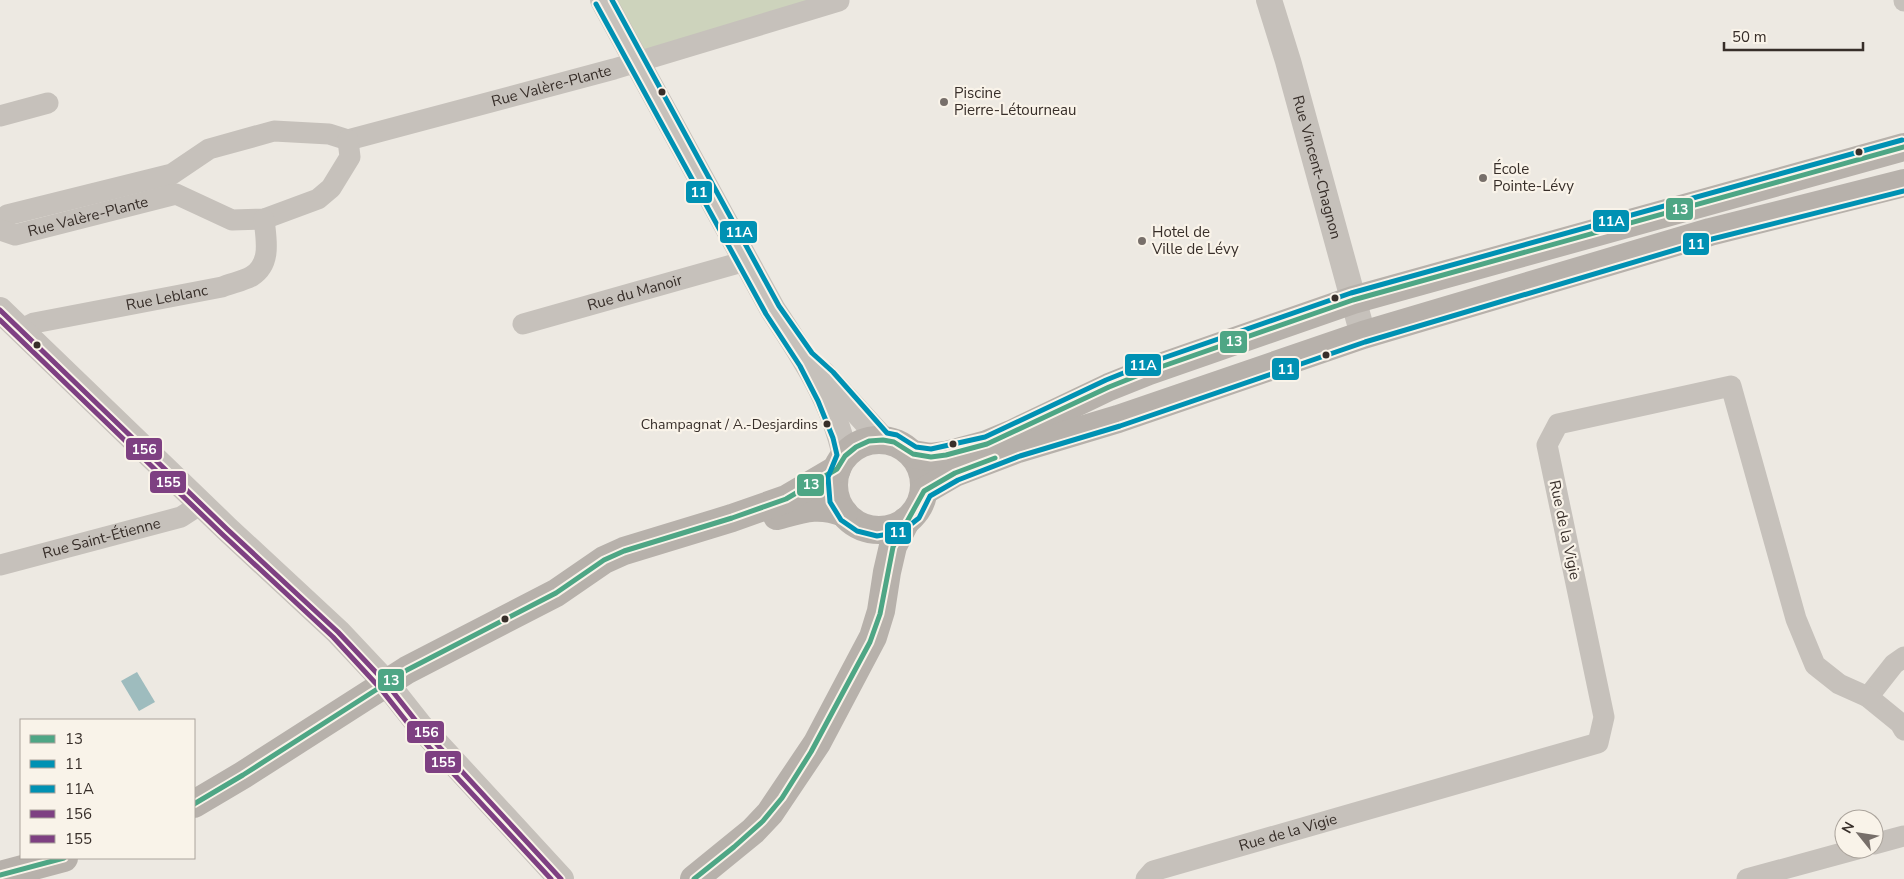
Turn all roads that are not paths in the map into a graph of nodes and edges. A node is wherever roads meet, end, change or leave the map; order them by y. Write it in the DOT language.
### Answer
graph roads {
  1 [pos="603,0"];
  2 [pos="1269,0"];
  3 [pos="839,1"];
  4 [pos="636,63"];
  5 [pos="48,103"];
  6 [pos="0,116"];
  7 [pos="348,140"];
  8 [pos="1904,147"];
  9 [pos="1904,183"];
  10 [pos="174,184"];
  11 [pos="264,219"];
  12 [pos="0,224"];
  13 [pos="0,230"];
  14 [pos="746,261"];
  15 [pos="1353,300"];
  16 [pos="0,310"];
  17 [pos="523,324"];
  18 [pos="20,330"];
  19 [pos="1363,335"];
  20 [pos="806,358"];
  21 [pos="883,440"];
  22 [pos="913,454"];
  23 [pos="841,463"];
  24 [pos="924,491"];
  25 [pos="201,504"];
  26 [pos="844,513"];
  27 [pos="906,521"];
  28 [pos="0,565"];
  29 [pos="556,593"];
  30 [pos="1904,657"];
  31 [pos="386,683"];
  32 [pos="1868,697"];
  33 [pos="1904,730"];
  34 [pos="195,803"];
  35 [pos="1904,836"];
  36 [pos="1884,841"];
  37 [pos="1834,855"];
  38 [pos="60,859"];
  39 [pos="0,875"];
  40 [pos="561,879"];
  41 [pos="694,879"];
  42 [pos="1146,879"];
  43 [pos="1747,879"];
  1 -- 4 [label="street"];
  2 -- 15 [label="street, Rue Vincent-Chagnon"];
  3 -- 4 [label="street, Rue Valère-Plante"];
  4 -- 7 [label="street, Rue Valère-Plante"];
  4 -- 14 [label="street"];
  5 -- 6 [label="street"];
  7 -- 10 [label="street, Rue Valère-Plante"];
  7 -- 11 [label="street"];
  8 -- 15 [label="main road"];
  9 -- 19 [label="main road"];
  10 -- 11 [label="street"];
  10 -- 12 [label="street, Rue Valère-Plante"];
  10 -- 13 [label="street, Rue Valère-Plante"];
  11 -- 18 [label="street, Rue Leblanc"];
  14 -- 17 [label="street, Rue du Manoir"];
  14 -- 20 [label="street"];
  15 -- 19 [label="street, Rue Vincent-Chagnon"];
  15 -- 22 [label="main road"];
  16 -- 18 [label="street"];
  18 -- 25 [label="street"];
  19 -- 24 [label="main road"];
  20 -- 21 [label="street"];
  20 -- 23 [label="street"];
  21 -- 22 [label="main road"];
  21 -- 23 [label="main road"];
  22 -- 24 [label="main road"];
  23 -- 26 [label="main road"];
  23 -- 29 [label="main road"];
  24 -- 27 [label="main road"];
  25 -- 28 [label="street, Rue Saint-Étienne"];
  25 -- 31 [label="street"];
  26 -- 27 [label="main road"];
  26 -- 29 [label="main road"];
  27 -- 41 [label="main road"];
  29 -- 31 [label="main road"];
  30 -- 32 [label="street"];
  31 -- 34 [label="main road"];
  31 -- 40 [label="street"];
  32 -- 33 [label="street, Rue de la Vigie"];
  32 -- 42 [label="street, Rue de la Vigie"];
  35 -- 36 [label="street"];
  37 -- 43 [label="street"];
  38 -- 39 [label="main road"];
}
